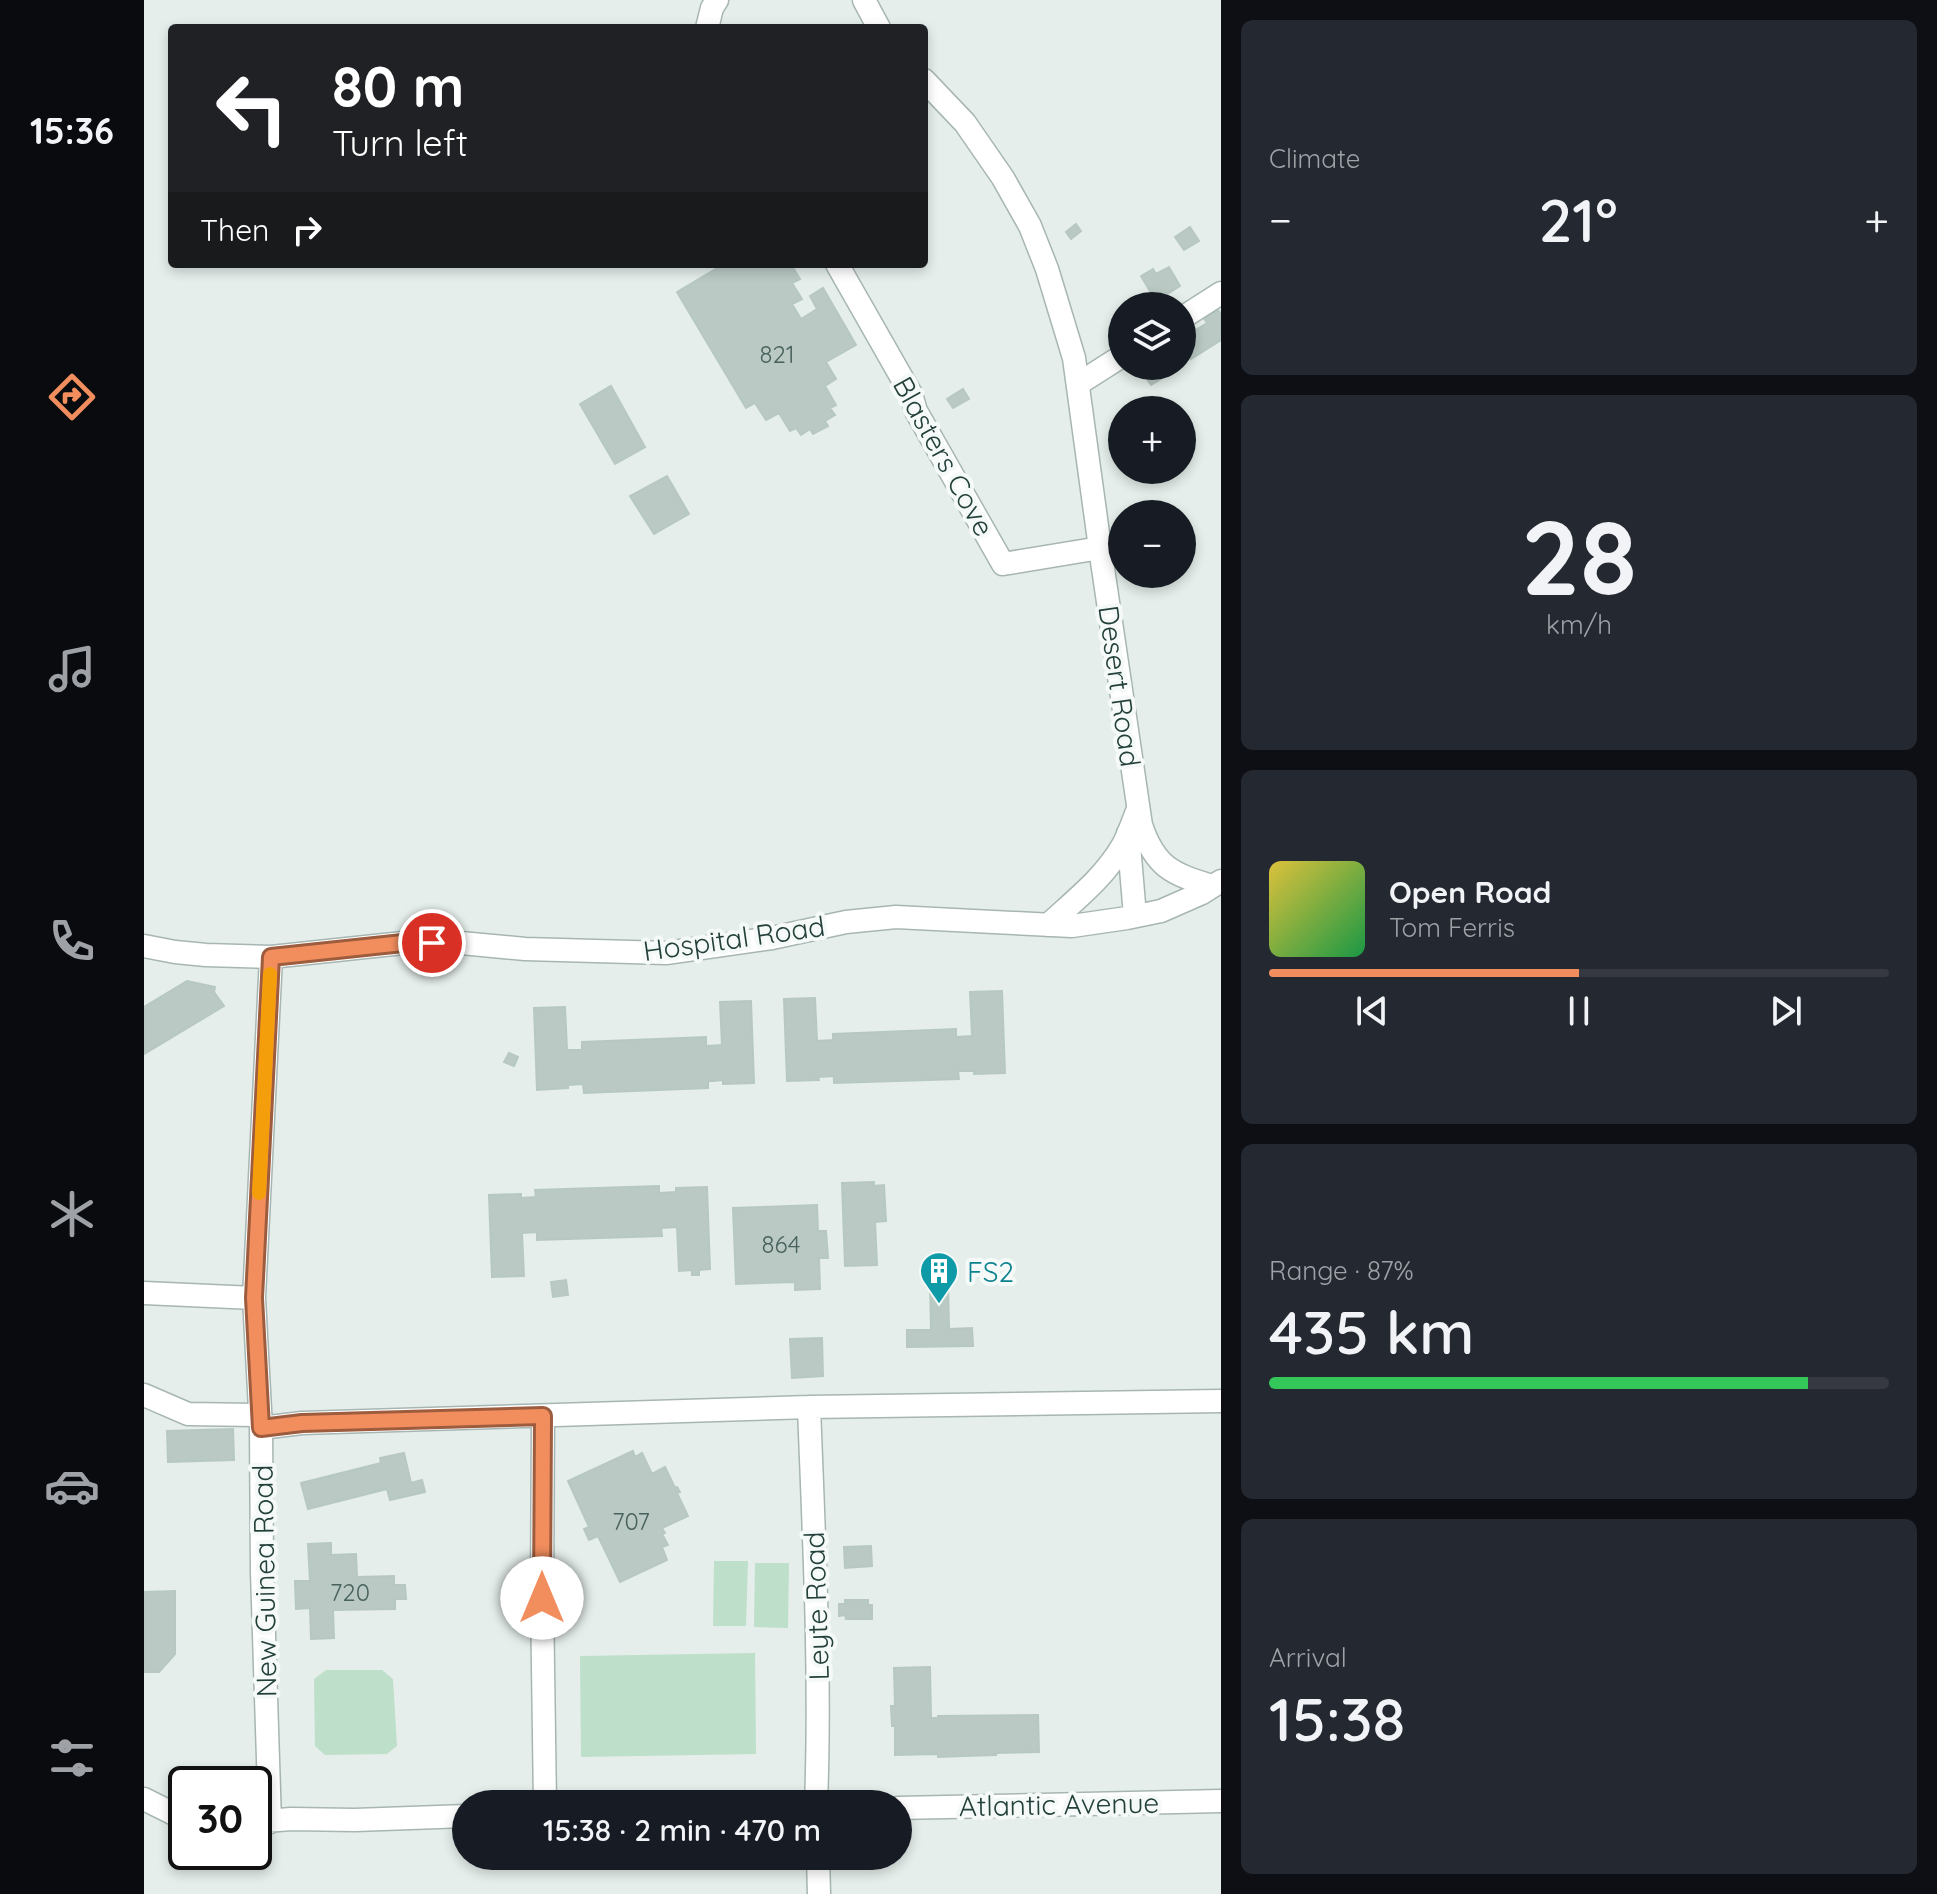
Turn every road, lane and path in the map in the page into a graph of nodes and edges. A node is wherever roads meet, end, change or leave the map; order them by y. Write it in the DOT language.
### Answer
graph roads {
  1 [pos="717,0"];
  2 [pos="864,0"];
  3 [pos="708,24"];
  4 [pos="877,24"];
  5 [pos="928,84"];
  6 [pos="839,268"];
  7 [pos="1221,293"];
  8 [pos="1196,309"];
  9 [pos="1108,365"];
  10 [pos="1078,384"];
  11 [pos="1100,548"];
  12 [pos="1138,809"];
  13 [pos="1128,832"];
  14 [pos="1161,863"];
  15 [pos="1217,884"];
  16 [pos="1170,907"];
  17 [pos="1135,916"];
  18 [pos="1048,925"];
  19 [pos="144,946"];
  20 [pos="271,957"];
  21 [pos="144,1293"];
  22 [pos="254,1298"];
  23 [pos="144,1395"];
  24 [pos="1221,1401"];
  25 [pos="809,1407"];
  26 [pos="543,1416"];
  27 [pos="260,1421"];
  28 [pos="262,1766"];
  29 [pos="545,1790"];
  30 [pos="817,1790"];
  31 [pos="144,1799"];
  32 [pos="1221,1801"];
  33 [pos="912,1808"];
  34 [pos="168,1811"];
  35 [pos="452,1817"];
  36 [pos="272,1821"];
  37 [pos="818,1870"];
  38 [pos="819,1894"];
  1 -- 3 [label="street"];
  2 -- 4 [label="street"];
  5 -- 10 [label="street, Desert Road"];
  6 -- 11 [label="street, Blasters Cove"];
  7 -- 8 [label="street"];
  9 -- 10 [label="street"];
  10 -- 11 [label="street, Desert Road"];
  11 -- 12 [label="street, Desert Road"];
  12 -- 13 [label="street"];
  12 -- 14 [label="street, Desert Road"];
  13 -- 17 [label="street"];
  13 -- 18 [label="street"];
  14 -- 15 [label="street"];
  14 -- 16 [label="street, Desert Road"];
  15 -- 16 [label="street, Hospital Road"];
  16 -- 17 [label="street, Hospital Road"];
  17 -- 18 [label="street, Hospital Road"];
  18 -- 20 [label="street, Hospital Road"];
  19 -- 20 [label="street, Hospital Road"];
  20 -- 22 [label="street, New Guinea Road"];
  21 -- 22 [label="street"];
  22 -- 27 [label="street, New Guinea Road"];
  23 -- 27 [label="street"];
  24 -- 25 [label="street"];
  25 -- 26 [label="street"];
  25 -- 30 [label="street, Leyte Road"];
  26 -- 27 [label="street"];
  26 -- 29 [label="street"];
  27 -- 28 [label="street, New Guinea Road"];
  31 -- 34 [label="street"];
  32 -- 33 [label="street, Atlantic Avenue"];
  35 -- 36 [label="street"];
  37 -- 38 [label="street"];
}
